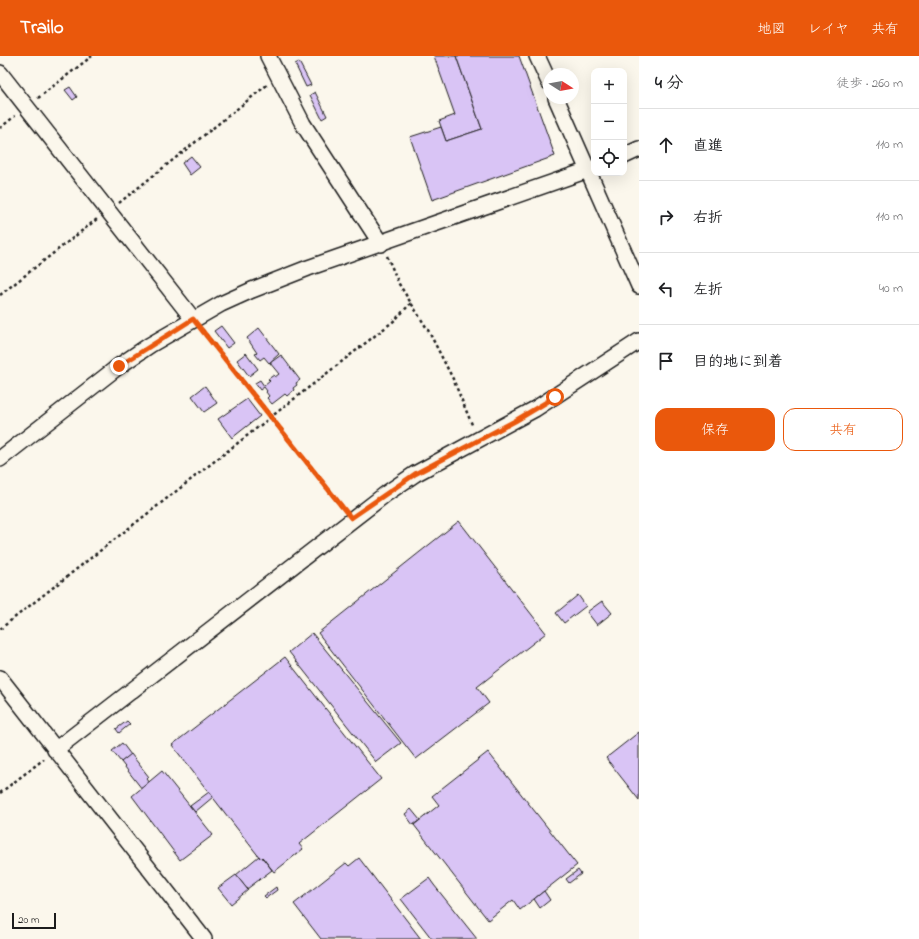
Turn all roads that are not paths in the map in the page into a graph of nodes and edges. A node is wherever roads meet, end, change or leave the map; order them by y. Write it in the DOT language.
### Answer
graph roads {
  1 [pos="268,56"];
  2 [pos="537,56"];
  3 [pos="543,69"];
  4 [pos="0,73"];
  5 [pos="559,104"];
  6 [pos="639,149"];
  7 [pos="627,155"];
  8 [pos="591,169"];
  9 [pos="594,176"];
  10 [pos="381,244"];
  11 [pos="639,286"];
  12 [pos="193,319"];
  13 [pos="639,341"];
  14 [pos="0,459"];
  15 [pos="0,678"];
  16 [pos="55,750"];
  17 [pos="204,939"];
  1 -- 10 [label="street"];
  2 -- 3 [label="street"];
  4 -- 12 [label="street"];
  5 -- 8 [label="street"];
  6 -- 7 [label="street"];
  8 -- 10 [label="street"];
  9 -- 11 [label="street"];
  10 -- 12 [label="street"];
  12 -- 14 [label="street"];
  13 -- 16 [label="street"];
  15 -- 16 [label="street"];
  16 -- 17 [label="street"];
}
